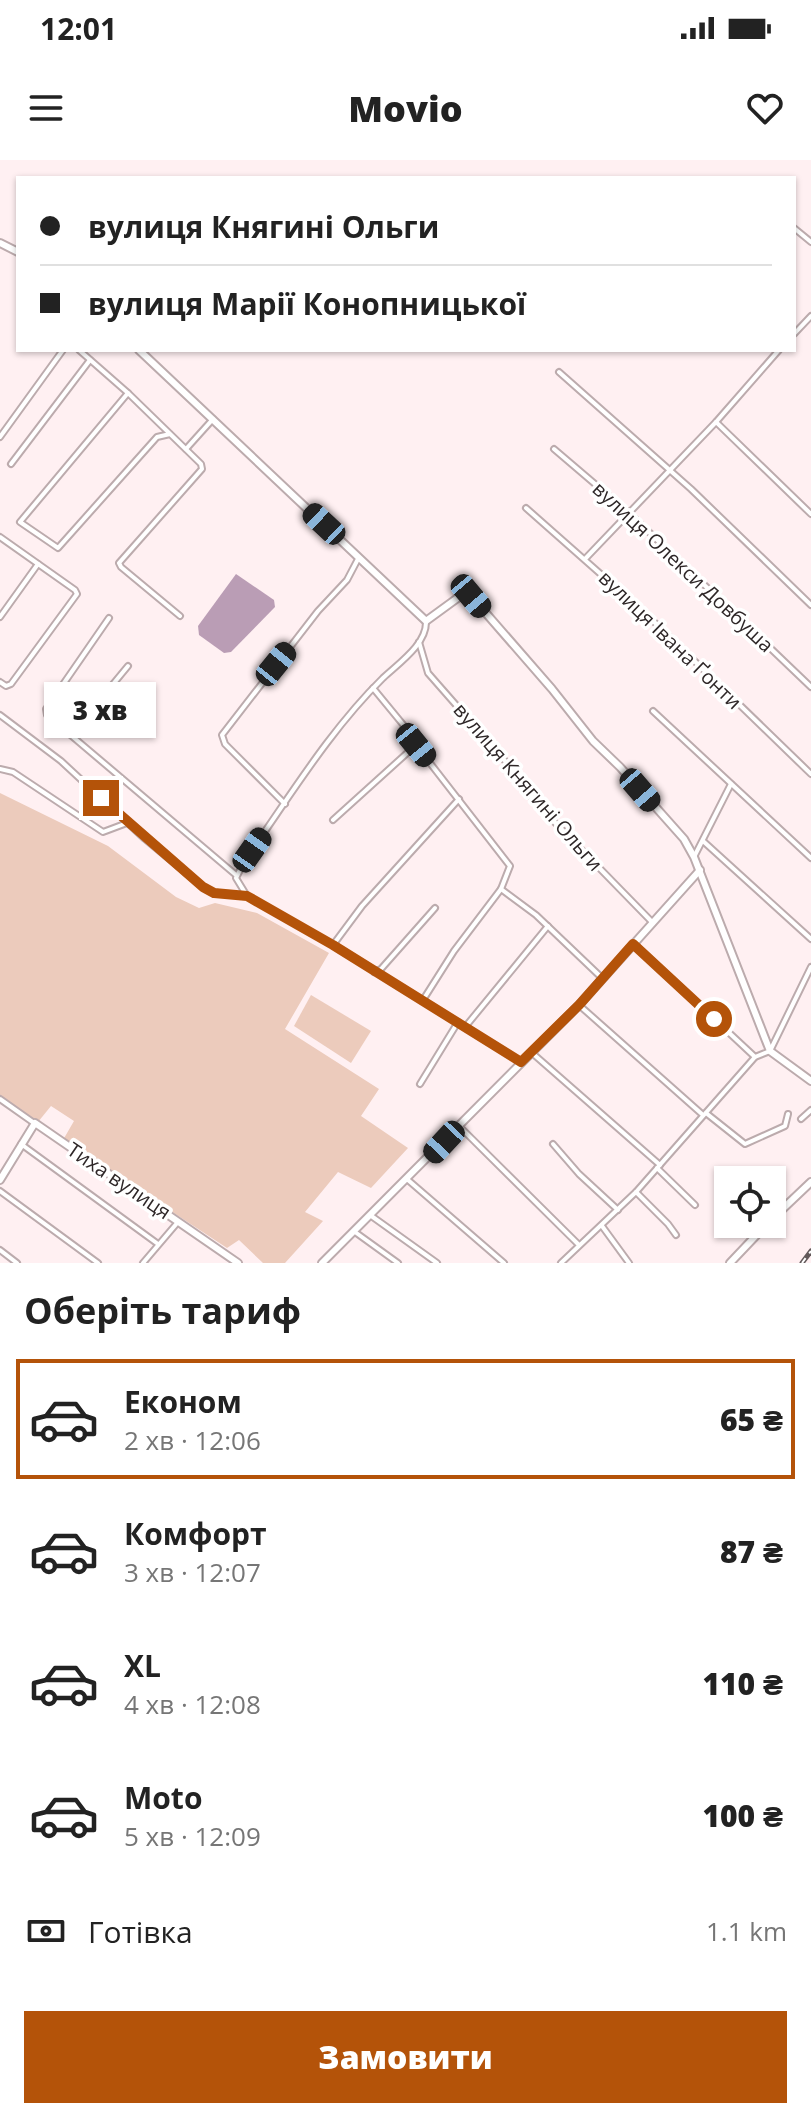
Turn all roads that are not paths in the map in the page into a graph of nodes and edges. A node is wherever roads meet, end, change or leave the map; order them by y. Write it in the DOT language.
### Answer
graph roads {
  1 [pos="811,316"];
  2 [pos="796,332"];
  3 [pos="62,352"];
  4 [pos="81,352"];
  5 [pos="141,352"];
  6 [pos="777,352"];
  7 [pos="90,360"];
  8 [pos="559,372"];
  9 [pos="128,393"];
  10 [pos="213,419"];
  11 [pos="716,422"];
  12 [pos="170,434"];
  13 [pos="0,437"];
  14 [pos="186,449"];
  15 [pos="554,449"];
  16 [pos="11,464"];
  17 [pos="669,469"];
  18 [pos="526,508"];
  19 [pos="629,513"];
  20 [pos="811,514"];
  21 [pos="0,537"];
  22 [pos="359,557"];
  23 [pos="585,559"];
  24 [pos="38,564"];
  25 [pos="811,605"];
  26 [pos="180,616"];
  27 [pos="0,617"];
  28 [pos="109,618"];
  29 [pos="426,620"];
  30 [pos="419,642"];
  31 [pos="128,666"];
  32 [pos="0,682"];
  33 [pos="811,687"];
  34 [pos="373,688"];
  35 [pos="653,711"];
  36 [pos="0,715"];
  37 [pos="71,735"];
  38 [pos="416,745"];
  39 [pos="0,769"];
  40 [pos="811,774"];
  41 [pos="731,784"];
  42 [pos="460,799"];
  43 [pos="284,802"];
  44 [pos="333,820"];
  45 [pos="127,823"];
  46 [pos="703,841"];
  47 [pos="694,857"];
  48 [pos="811,858"];
  49 [pos="700,870"];
  50 [pos="236,875"];
  51 [pos="501,889"];
  52 [pos="247,896"];
  53 [pos="435,908"];
  54 [pos="653,923"];
  55 [pos="548,926"];
  56 [pos="811,939"];
  57 [pos="633,944"];
  58 [pos="333,945"];
  59 [pos="811,967"];
  60 [pos="374,972"];
  61 [pos="602,978"];
  62 [pos="423,1000"];
  63 [pos="579,1005"];
  64 [pos="458,1022"];
  65 [pos="465,1027"];
  66 [pos="771,1047"];
  67 [pos="531,1052"];
  68 [pos="755,1057"];
  69 [pos="521,1062"];
  70 [pos="811,1081"];
  71 [pos="420,1084"];
  72 [pos="0,1099"];
  73 [pos="811,1110"];
  74 [pos="705,1114"];
  75 [pos="788,1114"];
  76 [pos="801,1119"];
  77 [pos="35,1123"];
  78 [pos="459,1126"];
  79 [pos="21,1144"];
  80 [pos="553,1144"];
  81 [pos="659,1167"];
  82 [pos="0,1180"];
  83 [pos="408,1180"];
  84 [pos="811,1182"];
  85 [pos="0,1191"];
  86 [pos="636,1192"];
  87 [pos="695,1205"];
  88 [pos="786,1206"];
  89 [pos="618,1210"];
  90 [pos="370,1215"];
  91 [pos="178,1221"];
  92 [pos="602,1226"];
  93 [pos="354,1231"];
  94 [pos="676,1235"];
  95 [pos="754,1238"];
  96 [pos="158,1244"];
  97 [pos="579,1245"];
  98 [pos="0,1250"];
  99 [pos="326,1262"];
  100 [pos="17,1263"];
  101 [pos="98,1263"];
  102 [pos="143,1263"];
  103 [pos="238,1263"];
  104 [pos="398,1263"];
  105 [pos="437,1263"];
  106 [pos="504,1263"];
  107 [pos="561,1263"];
  108 [pos="629,1263"];
  109 [pos="730,1263"];
  1 -- 2 [label="street"];
  3 -- 13 [label="street"];
  4 -- 7 [label="street"];
  5 -- 10 [label="street"];
  6 -- 11 [label="street"];
  7 -- 9 [label="street"];
  7 -- 16 [label="street"];
  8 -- 17 [label="street"];
  9 -- 12 [label="street"];
  9 -- 12 [label="street"];
  10 -- 14 [label="street"];
  10 -- 22 [label="street"];
  11 -- 17 [label="street"];
  11 -- 20 [label="street"];
  12 -- 14 [label="street"];
  14 -- 26 [label="street"];
  15 -- 19 [label="street, вулиця Олекси Довбуша"];
  17 -- 19 [label="street"];
  17 -- 25 [label="street"];
  18 -- 23 [label="street, вулиця Івана Ґонти"];
  19 -- 23 [label="street"];
  19 -- 33 [label="street, вулиця Олекси Довбуша"];
  21 -- 24 [label="street"];
  22 -- 29 [label="street"];
  22 -- 43 [label="street"];
  23 -- 40 [label="street, вулиця Івана Ґонти"];
  24 -- 27 [label="street"];
  24 -- 32 [label="street"];
  28 -- 37 [label="street"];
  29 -- 30 [label="street"];
  29 -- 47 [label="street"];
  30 -- 34 [label="street"];
  30 -- 54 [label="street, вулиця Княгині Ольги"];
  31 -- 37 [label="street"];
  34 -- 38 [label="street"];
  34 -- 43 [label="street"];
  35 -- 41 [label="street"];
  36 -- 45 [label="street"];
  37 -- 50 [label="street"];
  38 -- 42 [label="street"];
  38 -- 44 [label="street"];
  39 -- 45 [label="street"];
  41 -- 46 [label="street"];
  41 -- 48 [label="street"];
  42 -- 51 [label="street"];
  42 -- 58 [label="street"];
  43 -- 50 [label="street"];
  45 -- 52 [label="street"];
  46 -- 47 [label="street"];
  46 -- 56 [label="street"];
  47 -- 49 [label="street"];
  49 -- 54 [label="street"];
  49 -- 66 [label="street"];
  50 -- 52 [label="street"];
  51 -- 55 [label="street"];
  51 -- 62 [label="street"];
  52 -- 58 [label="street"];
  53 -- 60 [label="street"];
  54 -- 57 [label="street"];
  55 -- 61 [label="street"];
  55 -- 65 [label="street"];
  57 -- 61 [label="street"];
  57 -- 68 [label="street"];
  58 -- 60 [label="street"];
  59 -- 66 [label="street"];
  60 -- 62 [label="street"];
  61 -- 63 [label="street"];
  62 -- 64 [label="street"];
  63 -- 67 [label="street"];
  63 -- 74 [label="street"];
  64 -- 65 [label="street"];
  64 -- 71 [label="street"];
  65 -- 69 [label="street"];
  66 -- 68 [label="street"];
  66 -- 70 [label="street"];
  67 -- 69 [label="street"];
  67 -- 81 [label="street"];
  68 -- 74 [label="street"];
  69 -- 78 [label="street"];
  72 -- 77 [label="street, Тиха вулиця"];
  73 -- 76 [label="street"];
  74 -- 75 [label="street"];
  74 -- 81 [label="street"];
  77 -- 79 [label="street"];
  77 -- 91 [label="street, Тиха вулиця"];
  78 -- 83 [label="street"];
  78 -- 97 [label="street"];
  79 -- 82 [label="street"];
  79 -- 96 [label="street"];
  80 -- 89 [label="street"];
  81 -- 86 [label="street"];
  81 -- 87 [label="street"];
  83 -- 90 [label="street"];
  83 -- 106 [label="street"];
  84 -- 88 [label="street"];
  85 -- 101 [label="street"];
  86 -- 89 [label="street"];
  86 -- 94 [label="street"];
  89 -- 92 [label="street"];
  90 -- 93 [label="street"];
  90 -- 105 [label="street"];
  91 -- 96 [label="street"];
  91 -- 103 [label="street, Тиха вулиця"];
  92 -- 97 [label="street"];
  92 -- 108 [label="street"];
  93 -- 99 [label="street"];
  93 -- 104 [label="street"];
  95 -- 109 [label="street"];
  96 -- 102 [label="street"];
  97 -- 107 [label="street"];
  98 -- 100 [label="street"];
}
